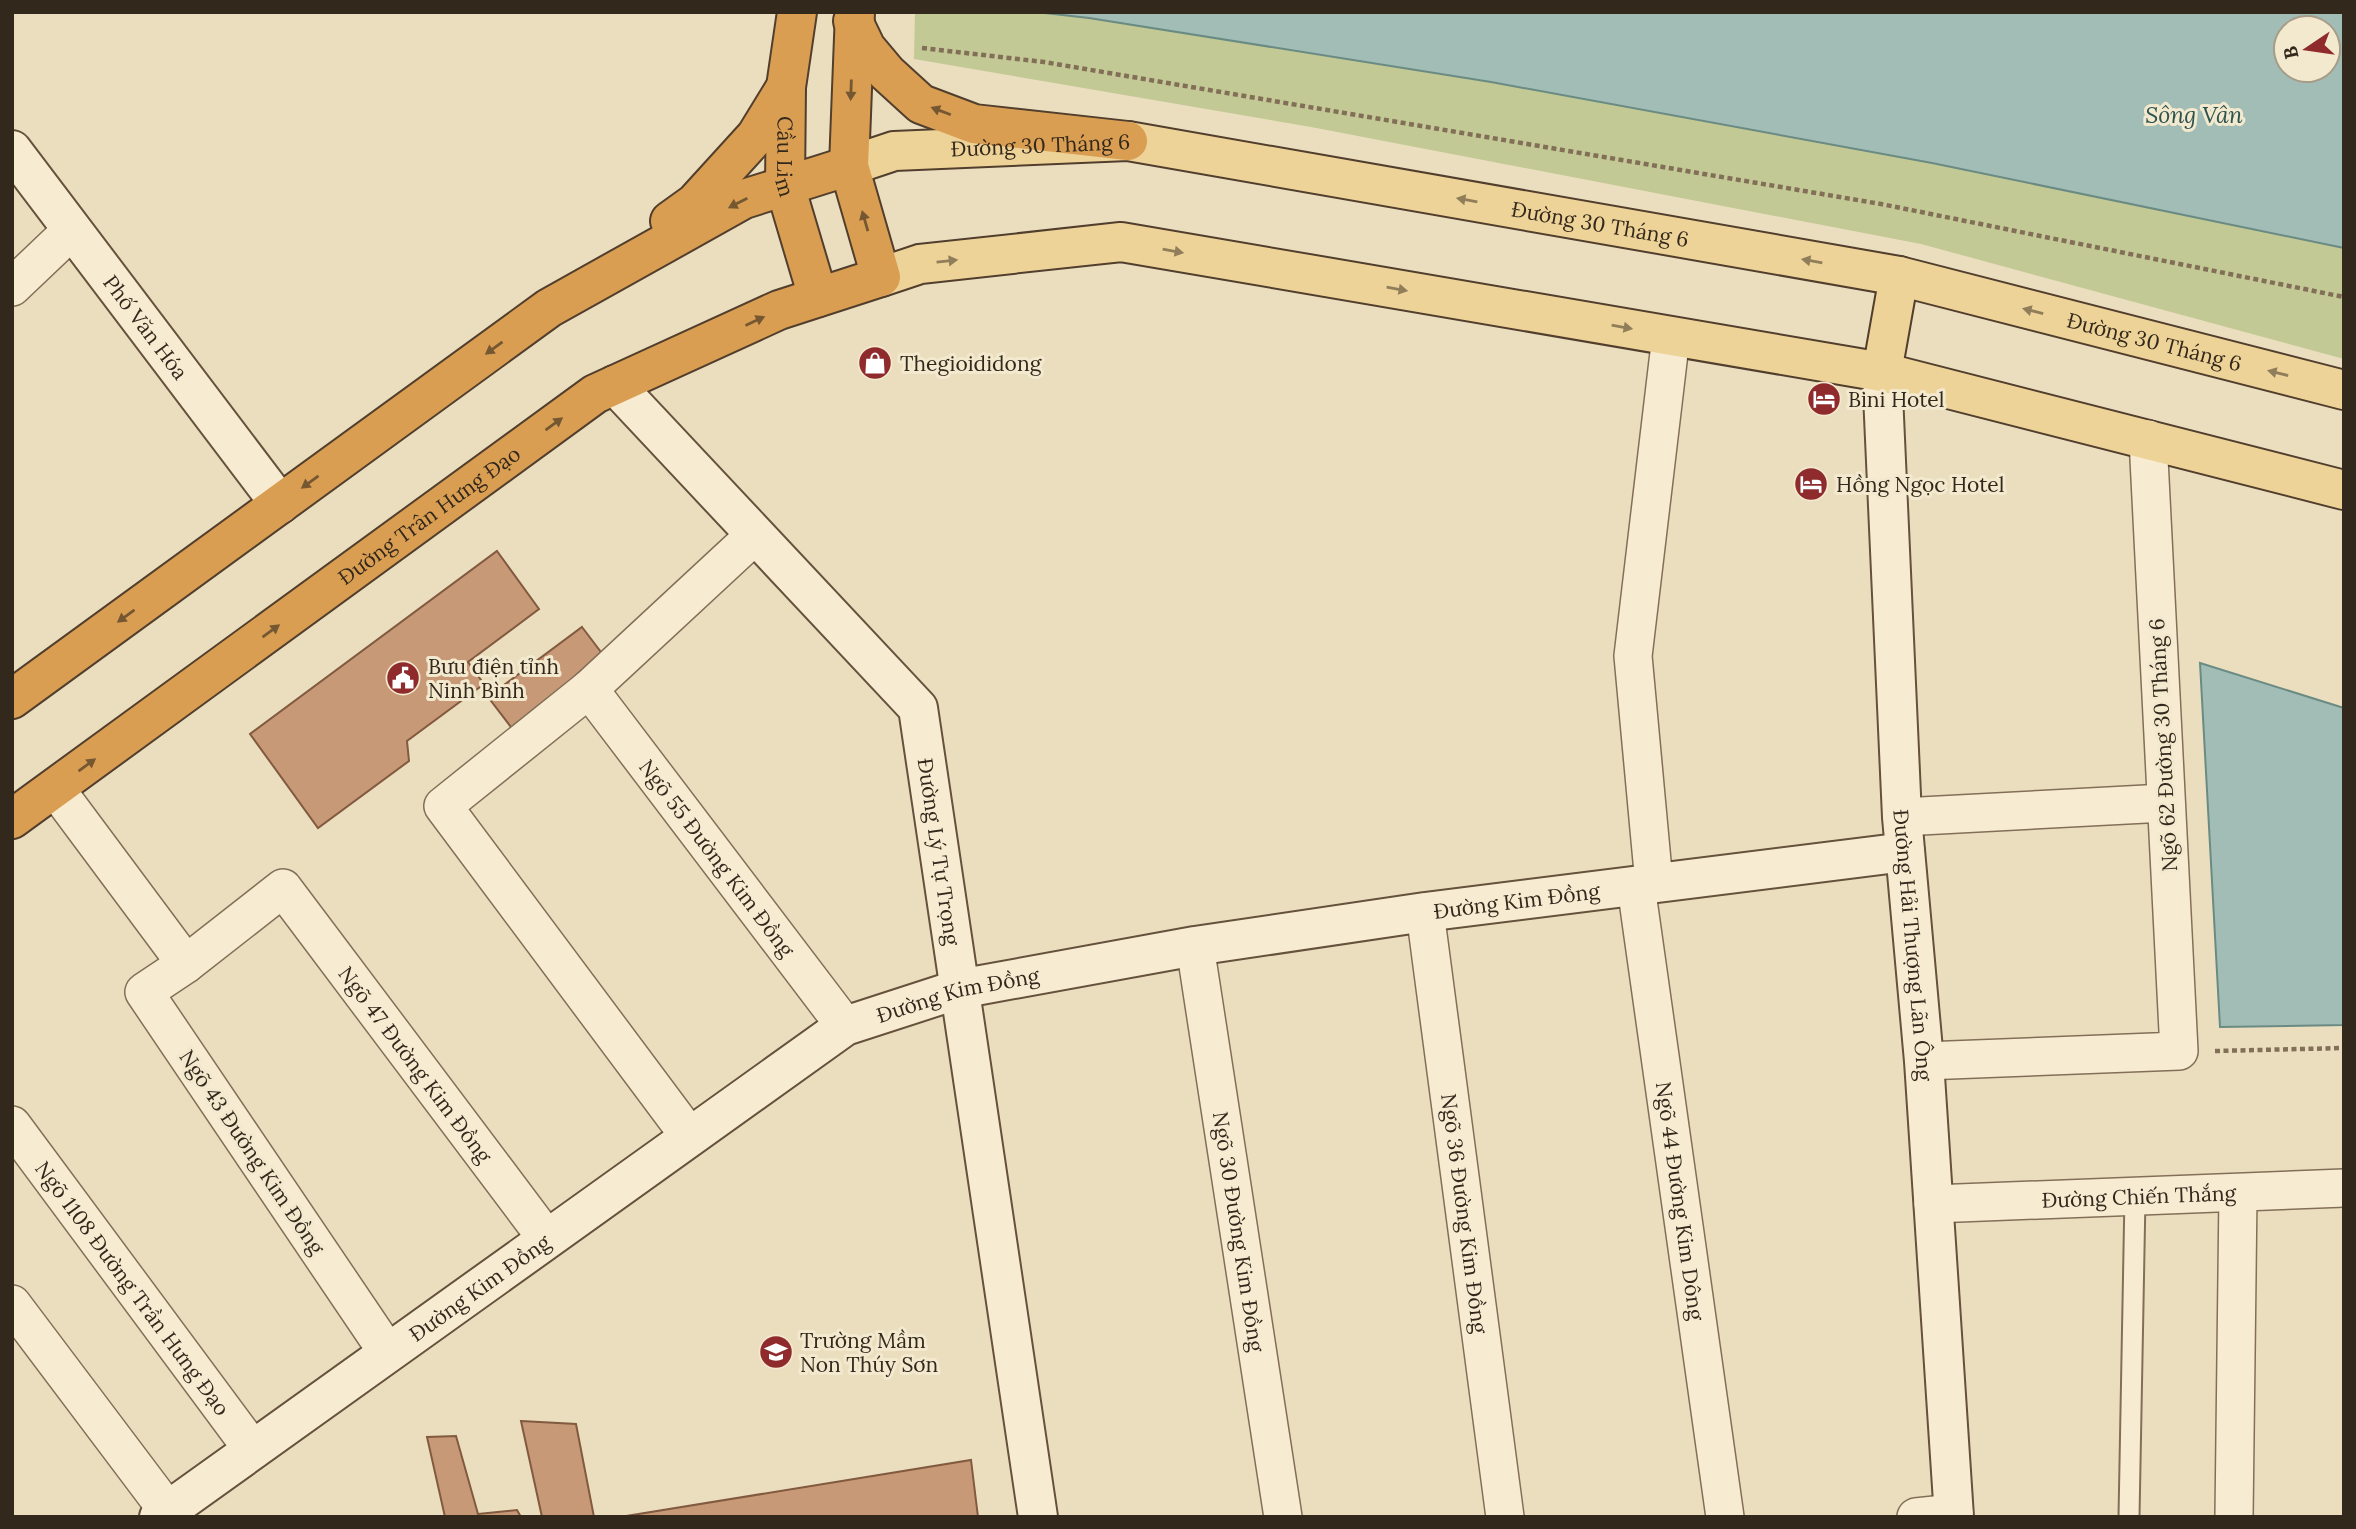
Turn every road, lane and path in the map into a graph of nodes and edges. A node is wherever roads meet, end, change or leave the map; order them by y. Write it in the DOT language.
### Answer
graph roads {
  1 [pos="797,13"];
  2 [pos="854,17"];
  3 [pos="922,48"];
  4 [pos="786,87"];
  5 [pos="1128,141"];
  6 [pos="12,150"];
  7 [pos="849,166"];
  8 [pos="785,186"];
  9 [pos="72,230"];
  10 [pos="1899,276"];
  11 [pos="881,277"];
  12 [pos="12,287"];
  13 [pos="818,297"];
  14 [pos="2344,297"];
  15 [pos="549,308"];
  16 [pos="1671,336"];
  17 [pos="1882,372"];
  18 [pos="614,385"];
  19 [pos="2344,390"];
  20 [pos="2148,439"];
  21 [pos="2344,490"];
  22 [pos="280,504"];
  23 [pos="755,535"];
  24 [pos="589,689"];
  25 [pos="12,699"];
  26 [pos="55,788"];
  27 [pos="2165,803"];
  28 [pos="12,819"];
  29 [pos="1904,835"];
  30 [pos="1645,885"];
  31 [pos="1425,912"];
  32 [pos="1195,946"];
  33 [pos="186,964"];
  34 [pos="959,989"];
  35 [pos="845,1026"];
  36 [pos="2344,1048"];
  37 [pos="2179,1051"];
  38 [pos="1924,1061"];
  39 [pos="12,1125"];
  40 [pos="690,1137"];
  41 [pos="2344,1188"];
  42 [pos="2238,1194"];
  43 [pos="2135,1197"];
  44 [pos="1933,1204"];
  45 [pos="547,1239"];
  46 [pos="12,1304"];
  47 [pos="388,1353"];
  48 [pos="253,1450"];
  49 [pos="164,1514"];
  50 [pos="1954,1515"];
  51 [pos="1038,1517"];
  52 [pos="1283,1517"];
  53 [pos="1505,1517"];
  54 [pos="1725,1517"];
  55 [pos="1916,1517"];
  56 [pos="2129,1517"];
  57 [pos="2234,1517"];
  1 -- 4 [label="highway, Cầu Lim"];
  5 -- 2 [label="highway, one-way"];
  2 -- 7 [label="highway, one-way"];
  3 -- 14 [label="path"];
  4 -- 8 [label="highway, Cầu Lim"];
  4 -- 15 [label="highway"];
  5 -- 7 [label="main road, Đường 30 Tháng 6"];
  10 -- 5 [label="main road, Đường 30 Tháng 6, one-way"];
  6 -- 9 [label="street, Phố Văn Hóa"];
  7 -- 8 [label="highway"];
  11 -- 7 [label="highway, one-way"];
  8 -- 13 [label="highway, Cầu Lim"];
  8 -- 15 [label="highway, one-way"];
  9 -- 12 [label="street"];
  9 -- 22 [label="street, Phố Văn Hóa"];
  10 -- 17 [label="main road"];
  19 -- 10 [label="main road, Đường 30 Tháng 6, one-way"];
  11 -- 13 [label="highway, Đường Trân Hưng Đạo"];
  11 -- 16 [label="main road, one-way"];
  18 -- 13 [label="highway, Đường Trân Hưng Đạo, one-way"];
  15 -- 22 [label="highway, one-way"];
  16 -- 17 [label="main road"];
  16 -- 30 [label="street, Ngõ 44 Đường Kim Dông"];
  17 -- 20 [label="main road"];
  17 -- 29 [label="street, Đường Hải Thượng Lãn Ông"];
  18 -- 23 [label="street, Đường Lý Tự Trọng"];
  26 -- 18 [label="highway, Đường Trân Hưng Đạo, one-way"];
  20 -- 21 [label="main road"];
  20 -- 27 [label="street, Ngõ 62 Đường 30 Tháng 6"];
  22 -- 25 [label="highway, one-way"];
  23 -- 24 [label="street"];
  23 -- 34 [label="street, Đường Lý Tự Trọng"];
  24 -- 35 [label="street, Ngõ 55 Đường Kim Đồng"];
  24 -- 40 [label="street"];
  26 -- 28 [label="highway, Đường Trân Hưng Đạo"];
  26 -- 33 [label="street"];
  27 -- 29 [label="street"];
  27 -- 37 [label="street, Ngõ 62 Đường 30 Tháng 6"];
  29 -- 30 [label="street, Đường Kim Đồng"];
  29 -- 38 [label="street, Đường Hải Thượng Lãn Ông"];
  30 -- 31 [label="street, Đường Kim Đồng"];
  30 -- 54 [label="street, Ngõ 44 Đường Kim Dông"];
  31 -- 32 [label="street, Đường Kim Đồng"];
  31 -- 53 [label="street, Ngõ 36 Đường Kim Đồng"];
  32 -- 34 [label="street, Đường Kim Đồng"];
  32 -- 52 [label="street, Ngõ 30 Đường Kim Đồng"];
  33 -- 45 [label="street, Ngõ 47 Đường Kim Đồng"];
  33 -- 47 [label="street, Ngõ 43 Đường Kim Đồng"];
  34 -- 35 [label="street, Đường Kim Đồng"];
  34 -- 51 [label="street, Đường Lý Tự Trọng"];
  35 -- 40 [label="street, Đường Kim Đồng"];
  36 -- 37 [label="path"];
  37 -- 38 [label="street"];
  38 -- 44 [label="street, Đường Hải Thượng Lãn Ông"];
  39 -- 48 [label="street, Ngõ 1108 Đường Trần Hưng Đạo"];
  40 -- 45 [label="street, Đường Kim Đồng"];
  41 -- 42 [label="street, Đường Chiến Thắng"];
  42 -- 43 [label="street, Đường Chiến Thắng"];
  42 -- 57 [label="street"];
  43 -- 44 [label="street, Đường Chiến Thắng"];
  43 -- 56 [label="lane"];
  44 -- 50 [label="street, Đường Hải Thượng Lãn Ông"];
  45 -- 47 [label="street, Đường Kim Đồng"];
  46 -- 49 [label="street"];
  47 -- 48 [label="street, Đường Kim Đồng"];
  48 -- 49 [label="street, Đường Kim Đồng"];
  50 -- 55 [label="street"];
}
